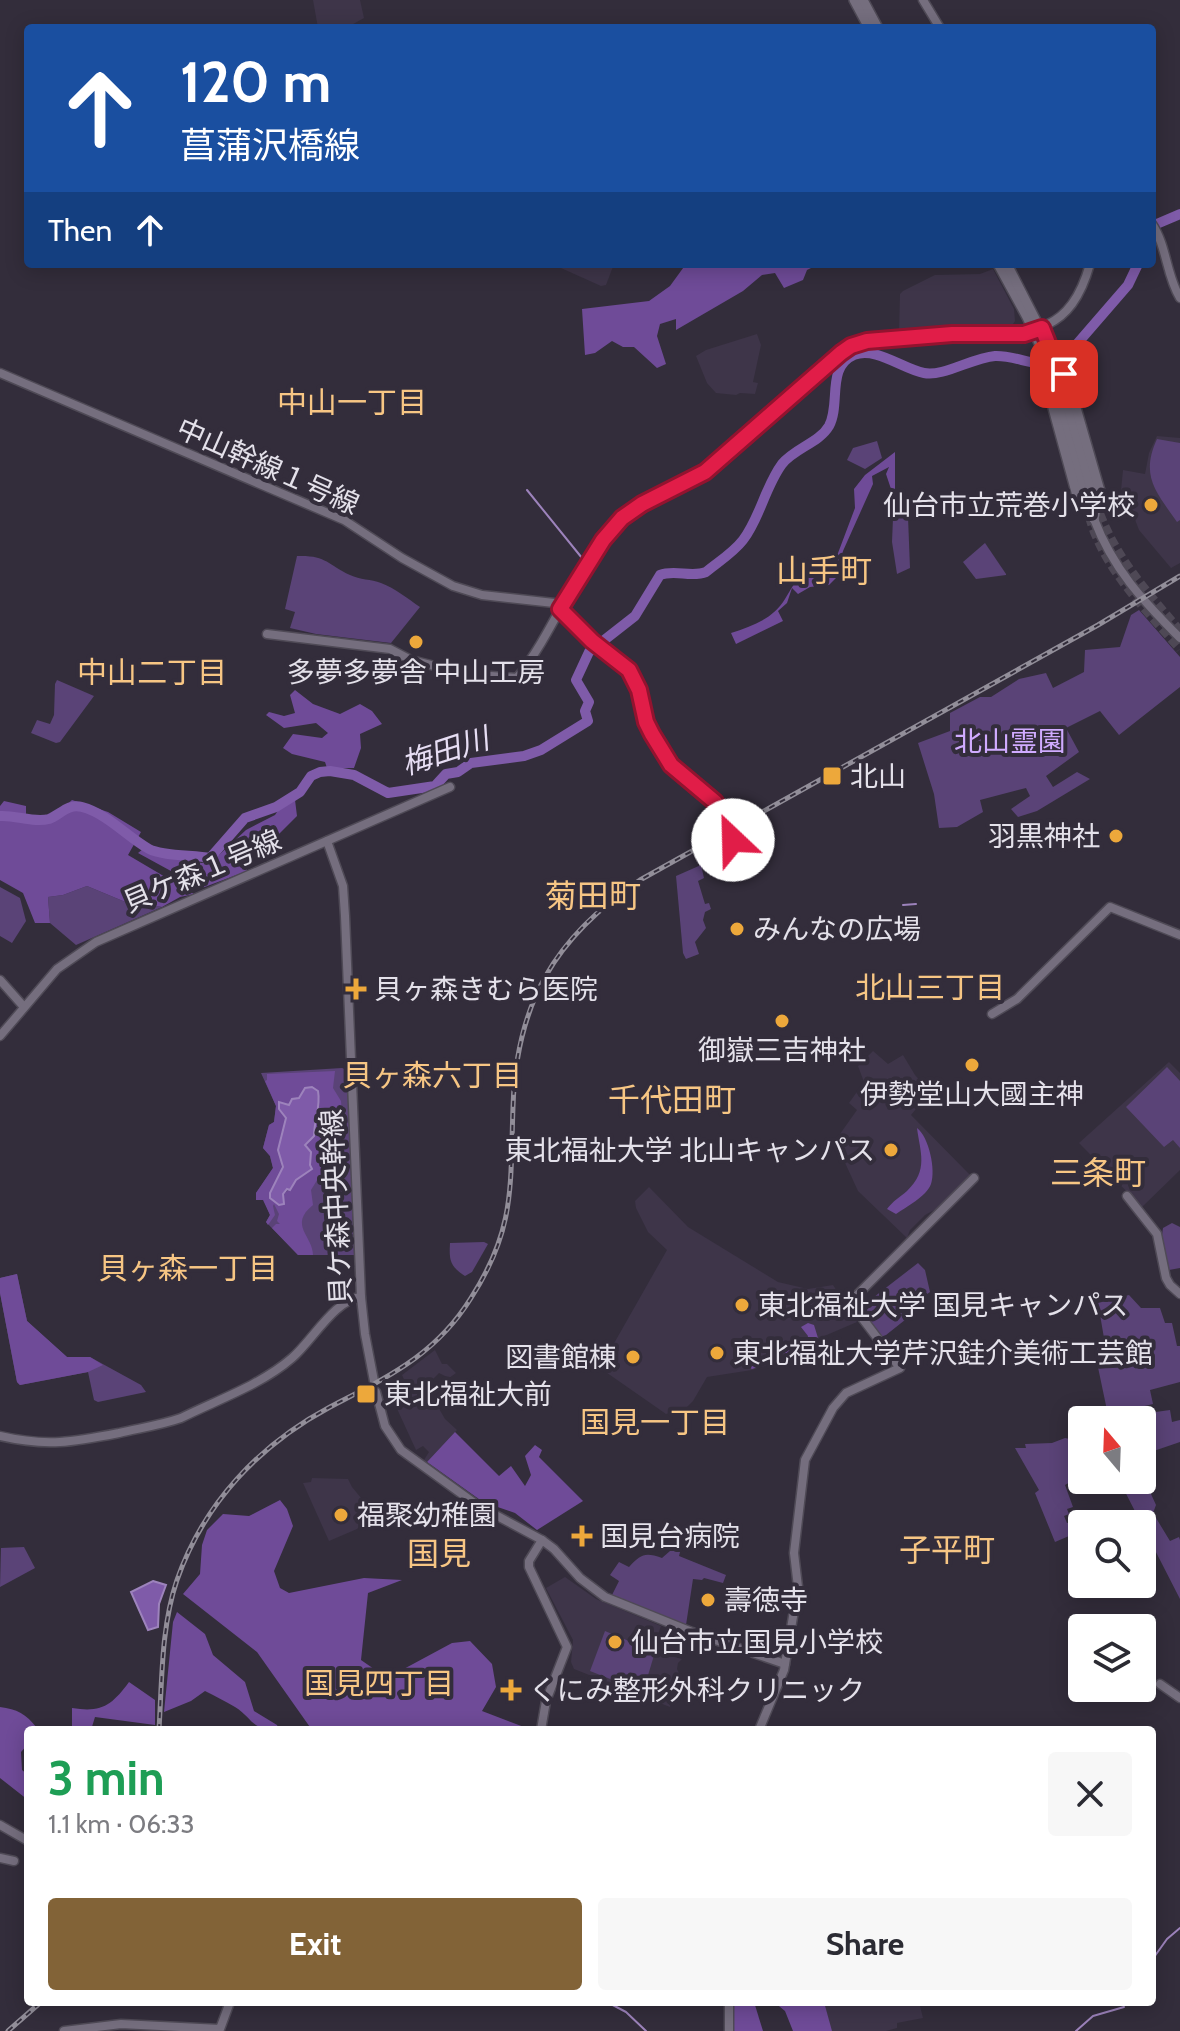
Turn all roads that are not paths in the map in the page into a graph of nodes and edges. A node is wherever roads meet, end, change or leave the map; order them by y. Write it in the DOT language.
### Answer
graph roads {
  1 [pos="854,0"];
  2 [pos="863,0"];
  3 [pos="923,0"];
  4 [pos="867,24"];
  5 [pos="876,24"];
  6 [pos="938,24"];
  7 [pos="1156,231"];
  8 [pos="1005,268"];
  9 [pos="1088,268"];
  10 [pos="1180,298"];
  11 [pos="1038,330"];
  12 [pos="1055,368"];
  13 [pos="0,373"];
  14 [pos="1054,387"];
  15 [pos="1094,469"];
  16 [pos="1091,490"];
  17 [pos="1086,507"];
  18 [pos="1094,519"];
  19 [pos="560,609"];
  20 [pos="267,634"];
  21 [pos="1180,638"];
  22 [pos="450,787"];
  23 [pos="733,840"];
  24 [pos="327,841"];
  25 [pos="1180,935"];
  26 [pos="0,980"];
  27 [pos="24,1007"];
  28 [pos="992,1014"];
  29 [pos="0,1036"];
  30 [pos="974,1178"];
  31 [pos="1127,1196"];
  32 [pos="1180,1294"];
  33 [pos="361,1297"];
  34 [pos="374,1381"];
  35 [pos="376,1392"];
  36 [pos="0,1436"];
  37 [pos="542,1540"];
  38 [pos="785,1664"];
  39 [pos="1160,1684"];
  40 [pos="1180,1698"];
  41 [pos="542,1726"];
  42 [pos="761,1726"];
  43 [pos="0,1825"];
  44 [pos="24,1839"];
  45 [pos="0,1858"];
  46 [pos="14,1861"];
  47 [pos="229,2006"];
  48 [pos="729,2006"];
  49 [pos="64,2031"];
  50 [pos="729,2031"];
  1 -- 4 [label="main road"];
  2 -- 5 [label="main road"];
  3 -- 6 [label="street"];
  7 -- 10 [label="street"];
  8 -- 11 [label="main road"];
  9 -- 11 [label="street"];
  11 -- 12 [label="main road"];
  11 -- 19 [label="street"];
  12 -- 14 [label="main road"];
  12 -- 15 [label="main road"];
  12 -- 16 [label="main road"];
  13 -- 19 [label="street, 中山幹線１号線"];
  14 -- 16 [label="main road"];
  14 -- 17 [label="main road"];
  15 -- 16 [label="main road"];
  15 -- 17 [label="main road"];
  16 -- 17 [label="main road"];
  16 -- 18 [label="main road"];
  17 -- 18 [label="main road"];
  18 -- 21 [label="street"];
  19 -- 20 [label="street"];
  19 -- 23 [label="street"];
  22 -- 24 [label="street, 貝ケ森１号線"];
  24 -- 27 [label="street, 貝ケ森１号線"];
  24 -- 33 [label="street, 貝ケ森中央幹線"];
  25 -- 28 [label="street"];
  26 -- 27 [label="street"];
  27 -- 29 [label="street, 貝ケ森１号線"];
  30 -- 38 [label="street"];
  31 -- 32 [label="street"];
  33 -- 34 [label="street, 貝ケ森中央幹線"];
  33 -- 36 [label="street"];
  35 -- 37 [label="street"];
  37 -- 38 [label="street"];
  37 -- 41 [label="street"];
  38 -- 42 [label="street"];
  39 -- 40 [label="street"];
  43 -- 44 [label="street"];
  45 -- 46 [label="street"];
  47 -- 49 [label="street"];
  48 -- 50 [label="street"];
}
